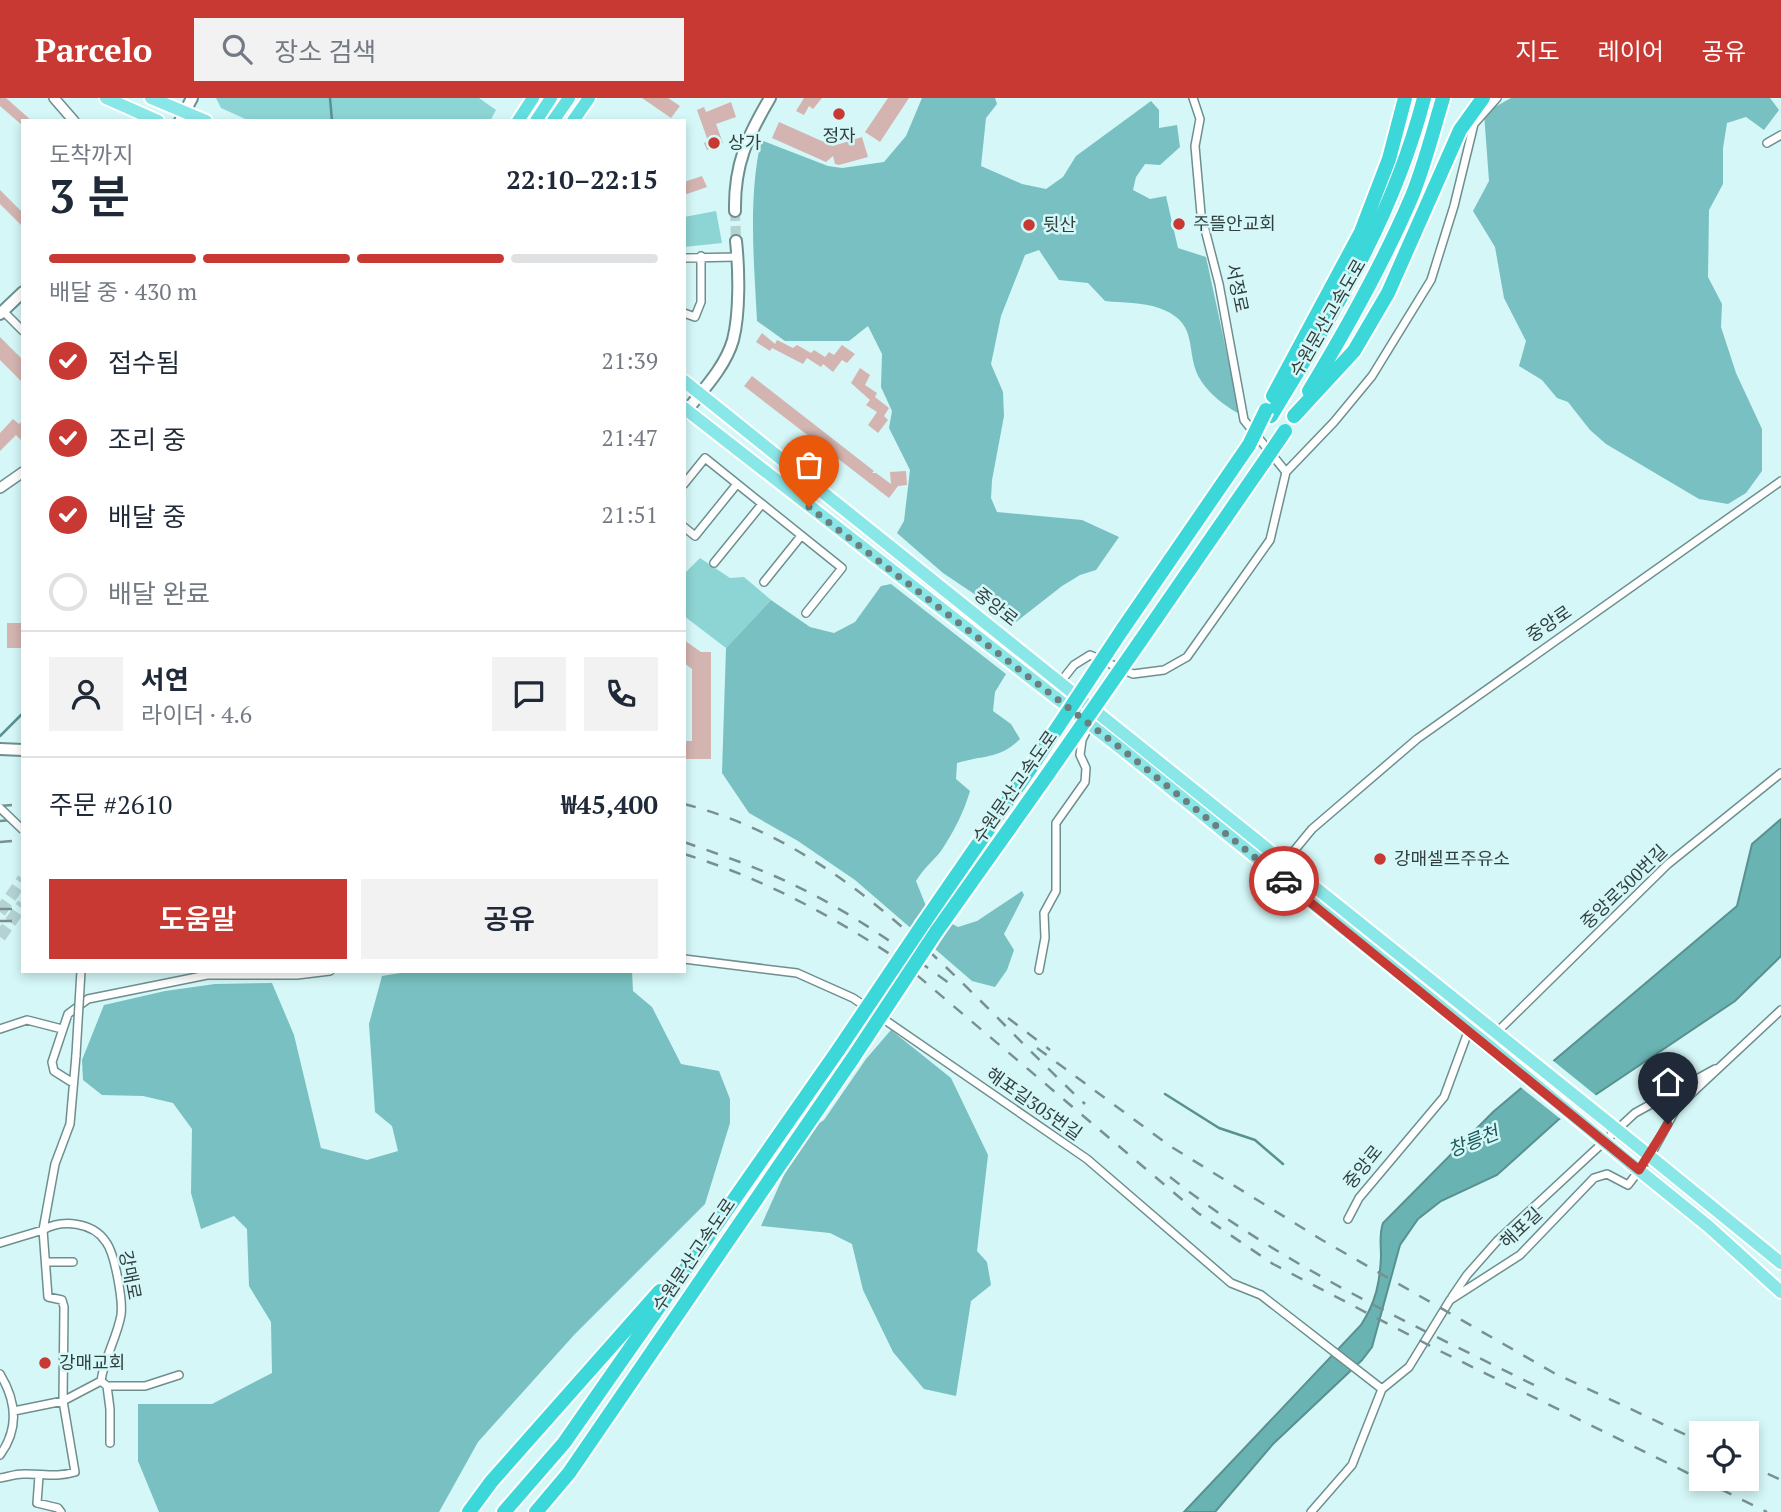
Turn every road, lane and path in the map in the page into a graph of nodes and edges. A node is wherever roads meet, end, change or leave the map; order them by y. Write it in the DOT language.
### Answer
graph roads {
  1 [pos="54,98"];
  2 [pos="106,98"];
  3 [pos="151,98"];
  4 [pos="192,98"];
  5 [pos="533,98"];
  6 [pos="551,98"];
  7 [pos="569,98"];
  8 [pos="589,98"];
  9 [pos="770,98"];
  10 [pos="1194,98"];
  11 [pos="1405,98"];
  12 [pos="1424,98"];
  13 [pos="1443,98"];
  14 [pos="1483,98"];
  15 [pos="1497,98"];
  16 [pos="182,117"];
  17 [pos="73,119"];
  18 [pos="153,119"];
  19 [pos="519,119"];
  20 [pos="537,119"];
  21 [pos="554,119"];
  22 [pos="574,119"];
  23 [pos="1781,135"];
  24 [pos="1767,144"];
  25 [pos="735,211"];
  26 [pos="736,241"];
  27 [pos="701,256"];
  28 [pos="738,257"];
  29 [pos="686,258"];
  30 [pos="21,294"];
  31 [pos="1,312"];
  32 [pos="686,314"];
  33 [pos="21,329"];
  34 [pos="686,382"];
  35 [pos="700,392"];
  36 [pos="686,410"];
  37 [pos="686,412"];
  38 [pos="1268,413"];
  39 [pos="1294,416"];
  40 [pos="21,472"];
  41 [pos="1286,472"];
  42 [pos="1781,481"];
  43 [pos="686,482"];
  44 [pos="737,484"];
  45 [pos="0,488"];
  46 [pos="762,504"];
  47 [pos="686,529"];
  48 [pos="802,536"];
  49 [pos="714,563"];
  50 [pos="764,582"];
  51 [pos="806,613"];
  52 [pos="1061,681"];
  53 [pos="1051,694"];
  54 [pos="1090,724"];
  55 [pos="0,749"];
  56 [pos="21,750"];
  57 [pos="1781,773"];
  58 [pos="0,808"];
  59 [pos="21,828"];
  60 [pos="1284,863"];
  61 [pos="1273,873"];
  62 [pos="686,958"];
  63 [pos="1039,970"];
  64 [pos="81,973"];
  65 [pos="314,973"];
  66 [pos="1781,1010"];
  67 [pos="0,1028"];
  68 [pos="62,1029"];
  69 [pos="1468,1032"];
  70 [pos="1500,1036"];
  71 [pos="1728,1062"];
  72 [pos="73,1083"];
  73 [pos="1645,1153"];
  74 [pos="1634,1166"];
  75 [pos="1348,1219"];
  76 [pos="43,1230"];
  77 [pos="706,1237"];
  78 [pos="0,1243"];
  79 [pos="46,1262"];
  80 [pos="72,1262"];
  81 [pos="1781,1263"];
  82 [pos="1781,1292"];
  83 [pos="1450,1300"];
  84 [pos="0,1374"];
  85 [pos="179,1375"];
  86 [pos="104,1384"];
  87 [pos="1382,1389"];
  88 [pos="63,1401"];
  89 [pos="14,1411"];
  90 [pos="110,1443"];
  91 [pos="0,1455"];
  92 [pos="569,1473"];
  93 [pos="39,1476"];
  94 [pos="0,1478"];
  95 [pos="61,1512"];
  96 [pos="469,1512"];
  97 [pos="504,1512"];
  98 [pos="536,1512"];
  99 [pos="549,1512"];
  100 [pos="1311,1512"];
  1 -- 17 [label="street"];
  2 -- 18 [label="main road"];
  3 -- 16 [label="main road"];
  4 -- 16 [label="main road"];
  5 -- 19 [label="highway"];
  6 -- 20 [label="highway"];
  7 -- 21 [label="highway"];
  8 -- 22 [label="highway"];
  9 -- 25 [label="main road"];
  10 -- 41 [label="street, 서정로"];
  11 -- 38 [label="highway"];
  12 -- 38 [label="highway, 수원문산고속도로"];
  13 -- 39 [label="highway, 수원문산고속도로"];
  14 -- 39 [label="highway"];
  15 -- 41 [label="street"];
  23 -- 24 [label="street"];
  26 -- 28 [label="main road"];
  27 -- 28 [label="street"];
  27 -- 29 [label="street"];
  27 -- 32 [label="street"];
  28 -- 35 [label="main road"];
  30 -- 31 [label="main road"];
  31 -- 33 [label="street"];
  34 -- 35 [label="main road, 중앙로"];
  35 -- 36 [label="main road"];
  35 -- 52 [label="main road, 중앙로"];
  37 -- 53 [label="main road, 중앙로"];
  38 -- 77 [label="highway, 수원문산고속도로, bridge"];
  39 -- 92 [label="highway, 수원문산고속도로, bridge"];
  40 -- 45 [label="street"];
  41 -- 52 [label="street"];
  42 -- 60 [label="street, 중앙로"];
  43 -- 44 [label="street"];
  44 -- 46 [label="street"];
  44 -- 47 [label="street"];
  46 -- 48 [label="street"];
  46 -- 49 [label="street"];
  48 -- 50 [label="street"];
  48 -- 51 [label="street"];
  52 -- 53 [label="street"];
  52 -- 60 [label="main road, 중앙로"];
  53 -- 54 [label="main road, 중앙로"];
  54 -- 61 [label="main road, 중앙로"];
  54 -- 63 [label="street"];
  55 -- 56 [label="main road"];
  57 -- 70 [label="street, 중앙로300번길"];
  58 -- 59 [label="street, bridge"];
  60 -- 61 [label="street, 중앙로"];
  60 -- 70 [label="main road, 중앙로"];
  61 -- 69 [label="main road, 중앙로"];
  62 -- 87 [label="street, 해포길305번길"];
  64 -- 72 [label="street, bridge"];
  65 -- 68 [label="street"];
  66 -- 71 [label="street"];
  67 -- 68 [label="street"];
  68 -- 72 [label="street"];
  69 -- 74 [label="main road, 중앙로, bridge"];
  69 -- 75 [label="street, 중앙로"];
  70 -- 73 [label="main road, 중앙로, bridge"];
  71 -- 73 [label="street"];
  71 -- 83 [label="street"];
  72 -- 76 [label="street"];
  73 -- 74 [label="street"];
  73 -- 81 [label="main road"];
  74 -- 82 [label="main road"];
  74 -- 83 [label="street, 해포길"];
  76 -- 78 [label="street, 강매로"];
  76 -- 79 [label="street"];
  76 -- 86 [label="street, 강매로"];
  77 -- 96 [label="highway, 수원문산고속도로"];
  77 -- 97 [label="highway, 수원문산고속도로"];
  79 -- 80 [label="street"];
  79 -- 88 [label="street"];
  83 -- 87 [label="street, 해포길"];
  84 -- 89 [label="street"];
  85 -- 86 [label="street"];
  86 -- 88 [label="street"];
  86 -- 90 [label="street, 강매로"];
  87 -- 100 [label="street, 해포길"];
  88 -- 89 [label="street"];
  88 -- 93 [label="street"];
  89 -- 91 [label="street"];
  92 -- 98 [label="highway, 수원문산고속도로"];
  92 -- 99 [label="highway, 수원문산고속도로"];
  93 -- 94 [label="street"];
  93 -- 95 [label="street"];
}
